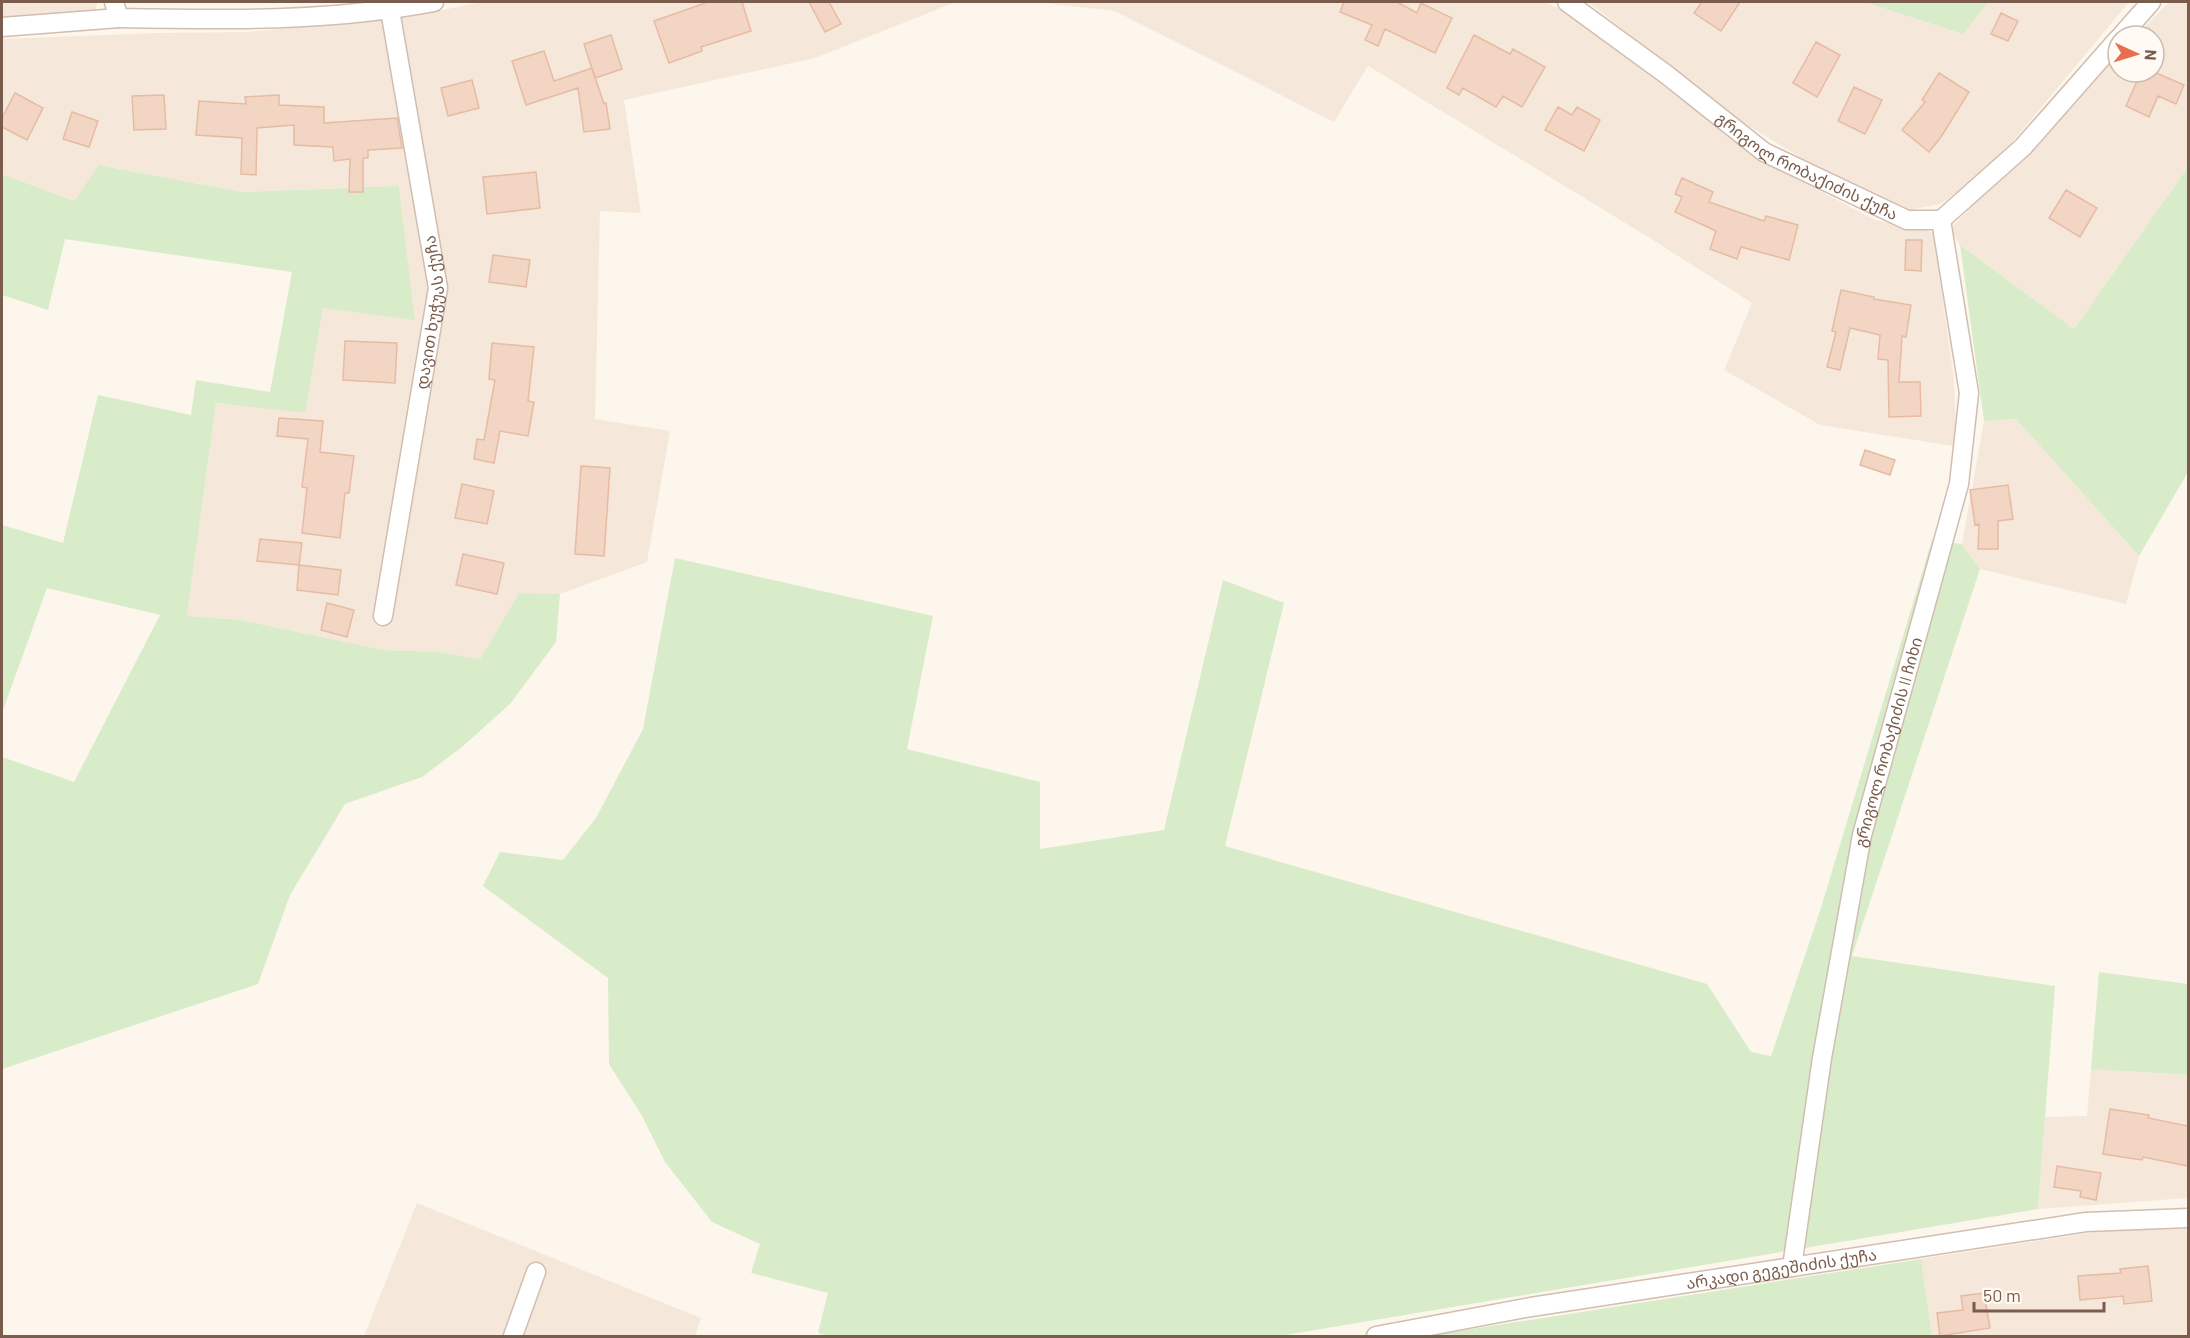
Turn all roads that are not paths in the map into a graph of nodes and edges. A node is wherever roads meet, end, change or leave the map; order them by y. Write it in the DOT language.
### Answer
graph roads {
  1 [pos="434,2"];
  2 [pos="1567,2"];
  3 [pos="2151,2"];
  4 [pos="116,10"];
  5 [pos="390,10"];
  6 [pos="2132,24"];
  7 [pos="2,27"];
  8 [pos="2106,53"];
  9 [pos="1941,220"];
  10 [pos="383,616"];
  11 [pos="2188,1218"];
  12 [pos="1792,1267"];
  13 [pos="536,1272"];
  14 [pos="513,1336"];
  15 [pos="1376,1336"];
  1 -- 5 [label="street"];
  2 -- 9 [label="street, გრიგოლ რობაქიძის ქუჩა"];
  3 -- 6 [label="street"];
  4 -- 5 [label="street"];
  4 -- 7 [label="street"];
  5 -- 10 [label="street, დავით ხუჭუას ქუჩა"];
  8 -- 9 [label="street"];
  9 -- 12 [label="street, გრიგოლ რობაქიძის II ჩიხი"];
  11 -- 12 [label="street, არკადი გეგეშიძის ქუჩა"];
  12 -- 15 [label="street, არკადი გეგეშიძის ქუჩა"];
  13 -- 14 [label="street"];
}
